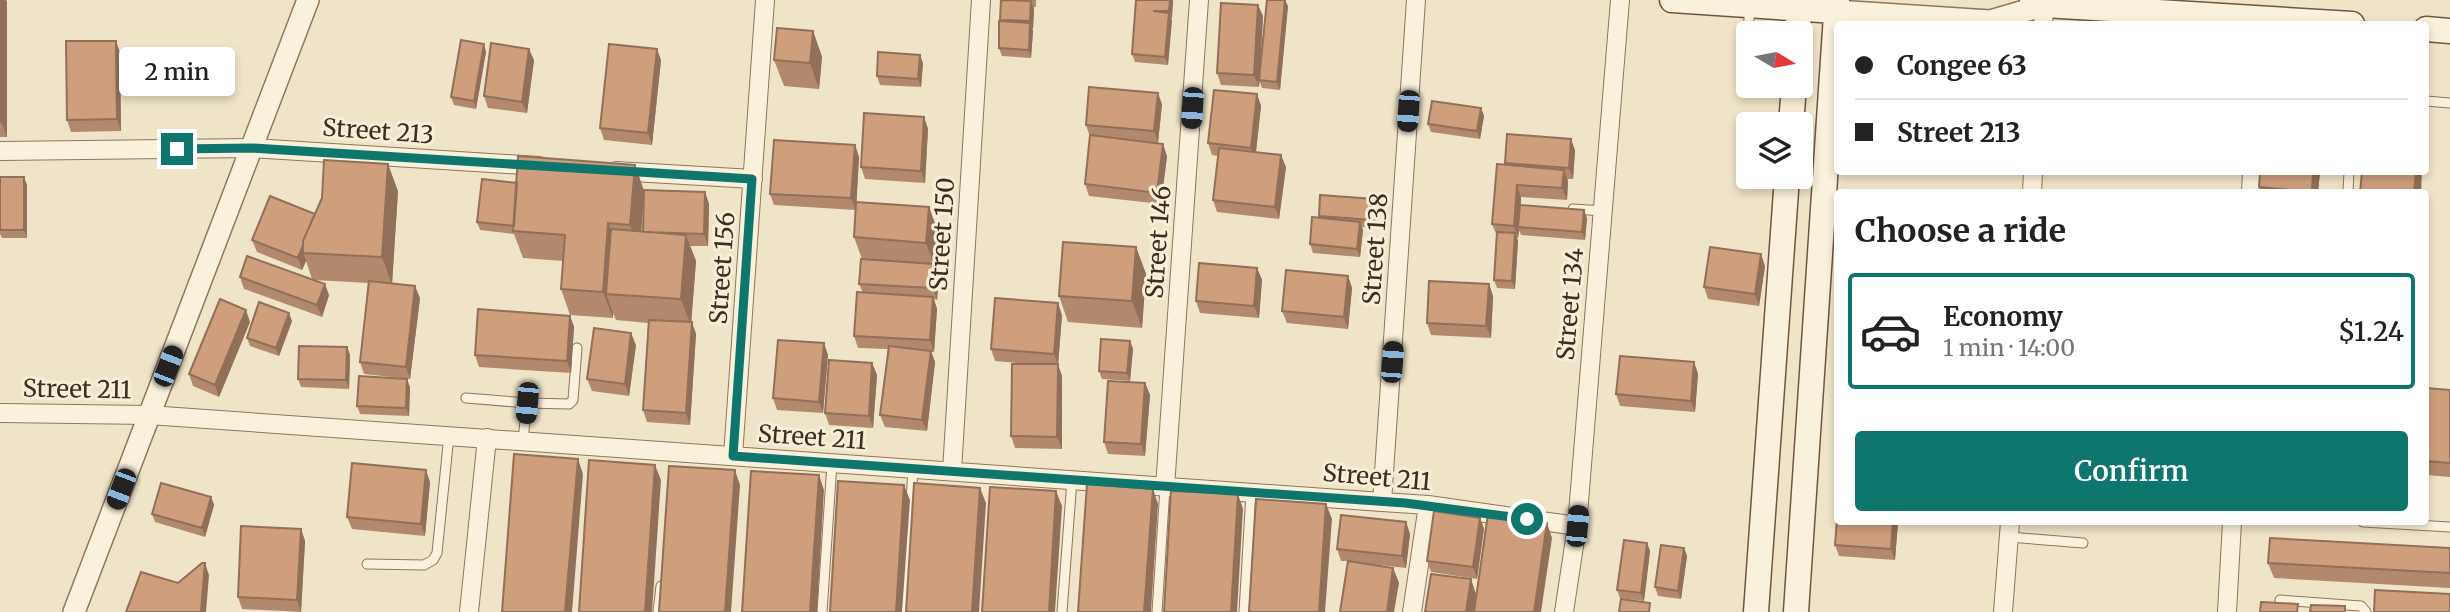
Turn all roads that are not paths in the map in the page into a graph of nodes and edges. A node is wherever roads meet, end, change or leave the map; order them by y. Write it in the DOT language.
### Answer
graph roads {
  1 [pos="308,0"];
  2 [pos="765,0"];
  3 [pos="981,0"];
  4 [pos="1199,0"];
  5 [pos="1416,0"];
  6 [pos="1620,0"];
  7 [pos="1672,0"];
  8 [pos="1799,4"];
  9 [pos="1750,5"];
  10 [pos="1837,6"];
  11 [pos="2041,7"];
  12 [pos="2263,14"];
  13 [pos="1749,21"];
  14 [pos="2325,21"];
  15 [pos="2429,29"];
  16 [pos="2450,31"];
  17 [pos="1834,51"];
  18 [pos="2429,101"];
  19 [pos="2450,103"];
  20 [pos="252,148"];
  21 [pos="0,151"];
  22 [pos="558,167"];
  23 [pos="600,170"];
  24 [pos="752,179"];
  25 [pos="1786,189"];
  26 [pos="1567,209"];
  27 [pos="1603,211"];
  28 [pos="577,348"];
  29 [pos="466,398"];
  30 [pos="527,403"];
  31 [pos="0,413"];
  32 [pos="149,415"];
  33 [pos="449,435"];
  34 [pos="487,438"];
  35 [pos="523,440"];
  36 [pos="733,456"];
  37 [pos="832,463"];
  38 [pos="913,469"];
  39 [pos="952,471"];
  40 [pos="1072,480"];
  41 [pos="1165,486"];
  42 [pos="1251,493"];
  43 [pos="1382,502"];
  44 [pos="1428,505"];
  45 [pos="2232,525"];
  46 [pos="2415,525"];
  47 [pos="1577,526"];
  48 [pos="2450,527"];
  49 [pos="2009,529"];
  50 [pos="2083,543"];
  51 [pos="1761,544"];
  52 [pos="1801,545"];
  53 [pos="367,564"];
  54 [pos="662,572"];
  55 [pos="2280,600"];
  56 [pos="74,612"];
  57 [pos="469,612"];
  58 [pos="658,612"];
  59 [pos="822,612"];
  60 [pos="904,612"];
  61 [pos="1062,612"];
  62 [pos="1157,612"];
  63 [pos="1244,612"];
  64 [pos="1412,612"];
  65 [pos="1564,612"];
  66 [pos="1756,612"];
  67 [pos="1796,612"];
  68 [pos="2003,612"];
  69 [pos="2227,612"];
  70 [pos="2365,612"];
  1 -- 20 [label="street"];
  2 -- 24 [label="street, Street 156"];
  3 -- 39 [label="street, Street 150"];
  4 -- 41 [label="street, Street 146"];
  5 -- 43 [label="street, Street 138"];
  6 -- 27 [label="street, Street 134"];
  7 -- 9 [label="main road"];
  8 -- 9 [label="main road"];
  8 -- 10 [label="main road"];
  9 -- 13 [label="lane"];
  10 -- 11 [label="street"];
  11 -- 12 [label="main road"];
  12 -- 14 [label="main road"];
  15 -- 16 [label="main road"];
  17 -- 52 [label="main road"];
  18 -- 19 [label="lane"];
  20 -- 21 [label="street, Street 213"];
  20 -- 22 [label="street, Street 213"];
  20 -- 32 [label="street"];
  23 -- 24 [label="street"];
  24 -- 36 [label="street, Street 156"];
  25 -- 51 [label="main road"];
  26 -- 27 [label="lane"];
  27 -- 47 [label="street, Street 134"];
  28 -- 30 [label="lane"];
  29 -- 30 [label="lane"];
  30 -- 35 [label="lane"];
  31 -- 32 [label="street, Street 211"];
  32 -- 33 [label="street, Street 211"];
  32 -- 56 [label="street"];
  33 -- 34 [label="street, Street 211"];
  33 -- 53 [label="lane"];
  34 -- 35 [label="street, Street 211"];
  34 -- 57 [label="street"];
  35 -- 36 [label="street, Street 211"];
  36 -- 37 [label="street, Street 211"];
  37 -- 38 [label="street, Street 211"];
  37 -- 59 [label="lane"];
  38 -- 39 [label="street, Street 211"];
  38 -- 60 [label="lane"];
  39 -- 40 [label="street, Street 211"];
  40 -- 41 [label="street, Street 211"];
  40 -- 61 [label="lane"];
  41 -- 42 [label="street, Street 211"];
  41 -- 62 [label="lane"];
  42 -- 43 [label="street, Street 211"];
  42 -- 63 [label="lane"];
  43 -- 44 [label="street, Street 211"];
  44 -- 47 [label="street, Street 211"];
  44 -- 64 [label="street"];
  45 -- 69 [label="street"];
  46 -- 48 [label="lane"];
  47 -- 65 [label="street, Street 134"];
  49 -- 50 [label="lane"];
  49 -- 68 [label="street"];
  51 -- 52 [label="main road"];
  51 -- 66 [label="main road"];
  52 -- 67 [label="main road"];
  54 -- 58 [label="lane"];
  55 -- 70 [label="lane"];
}
